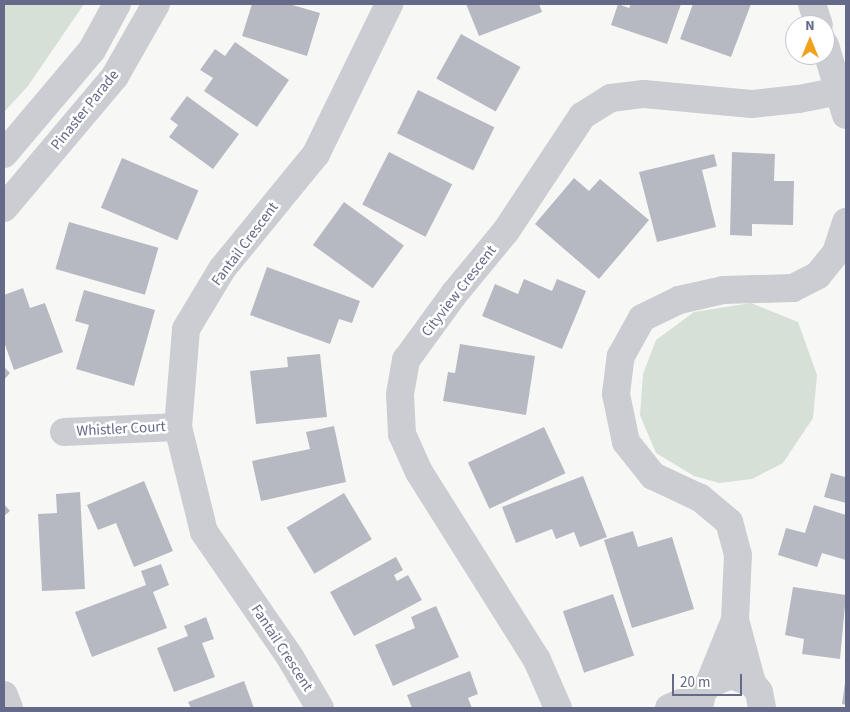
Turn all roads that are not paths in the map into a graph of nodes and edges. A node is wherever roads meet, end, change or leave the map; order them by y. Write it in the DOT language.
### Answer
graph roads {
  1 [pos="117,4"];
  2 [pos="156,4"];
  3 [pos="389,4"];
  4 [pos="831,65"];
  5 [pos="843,103"];
  6 [pos="4,154"];
  7 [pos="4,208"];
  8 [pos="846,222"];
  9 [pos="178,427"];
  10 [pos="64,432"];
  11 [pos="735,620"];
  12 [pos="752,683"];
  13 [pos="4,695"];
  14 [pos="704,695"];
  15 [pos="9,708"];
  16 [pos="320,708"];
  17 [pos="558,708"];
  18 [pos="669,708"];
  19 [pos="762,708"];
  1 -- 6 [label="street"];
  2 -- 7 [label="street, Pinaster Parade"];
  3 -- 9 [label="street, Fantail Crescent"];
  4 -- 5 [label="street"];
  5 -- 17 [label="street, Cityview Crescent"];
  8 -- 11 [label="street"];
  9 -- 10 [label="street, Whistler Court"];
  9 -- 16 [label="street, Fantail Crescent"];
  11 -- 12 [label="street"];
  11 -- 14 [label="street"];
  12 -- 14 [label="street"];
  12 -- 19 [label="street"];
  13 -- 15 [label="street"];
  14 -- 18 [label="street"];
}
